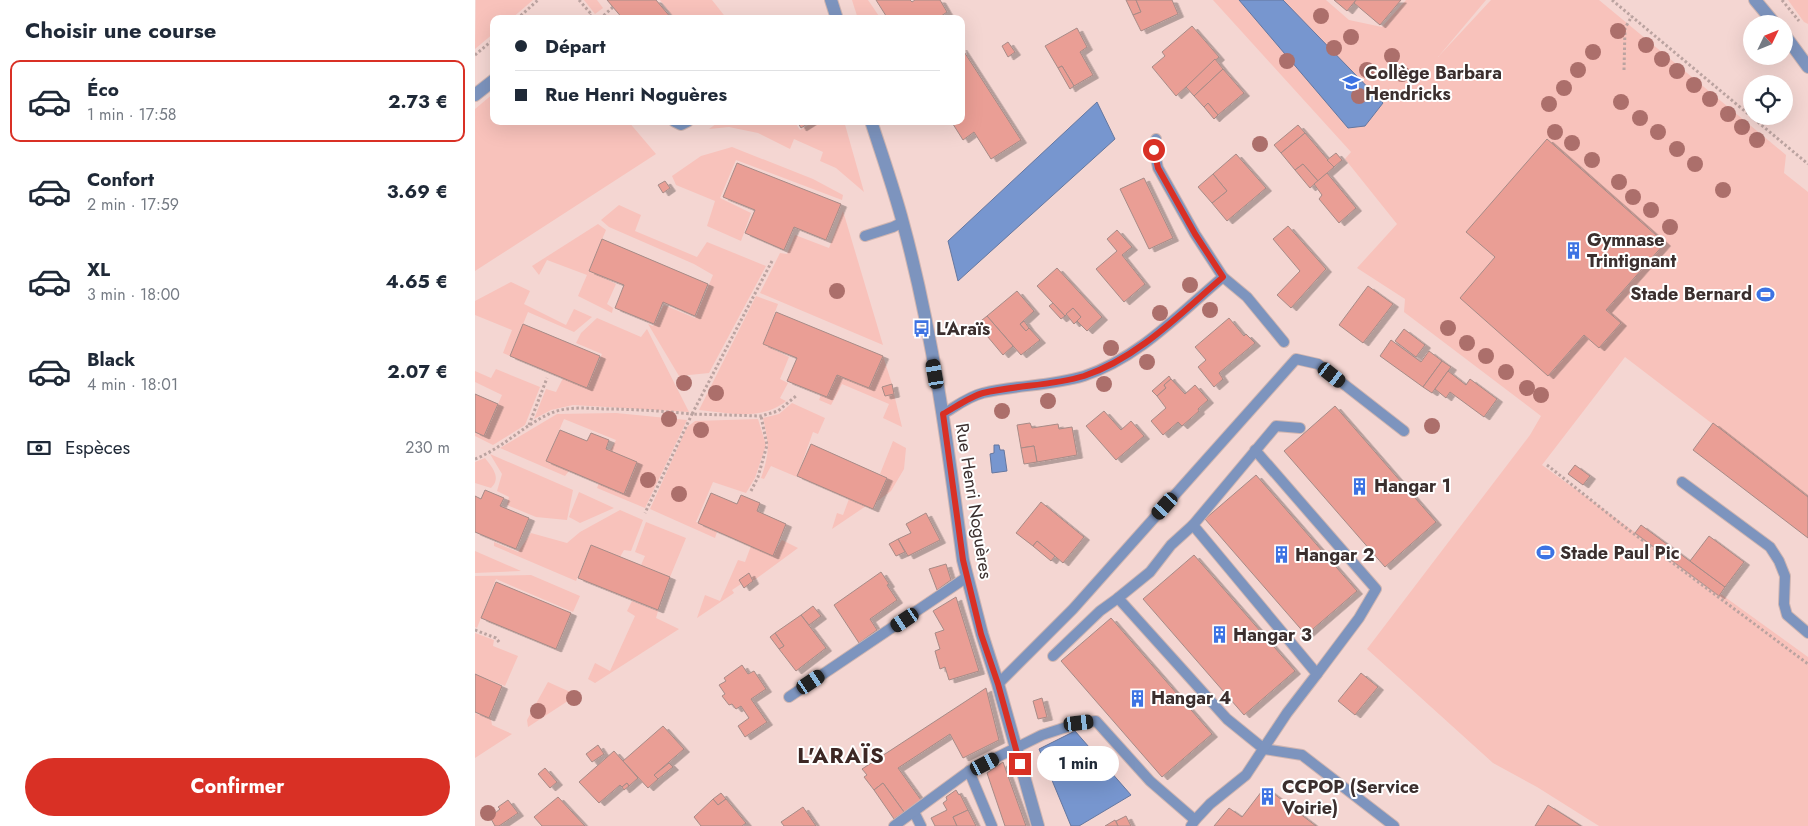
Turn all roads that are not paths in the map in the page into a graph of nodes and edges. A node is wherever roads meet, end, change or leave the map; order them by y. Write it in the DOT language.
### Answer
graph roads {
  1 [pos="831,0"];
  2 [pos="1755,0"];
  3 [pos="836,15"];
  4 [pos="1768,15"];
  5 [pos="1793,46"];
  6 [pos="1808,67"];
  7 [pos="490,83"];
  8 [pos="475,95"];
  9 [pos="872,125"];
  10 [pos="1156,139"];
  11 [pos="903,222"];
  12 [pos="865,236"];
  13 [pos="1223,277"];
  14 [pos="1284,342"];
  15 [pos="943,414"];
  16 [pos="1300,428"];
  17 [pos="1404,431"];
  18 [pos="1255,450"];
  19 [pos="1682,482"];
  20 [pos="1193,524"];
  21 [pos="967,578"];
  22 [pos="1118,598"];
  23 [pos="1808,633"];
  24 [pos="1053,656"];
  25 [pos="1317,674"];
  26 [pos="998,684"];
  27 [pos="789,697"];
  28 [pos="1015,748"];
  29 [pos="1264,748"];
  30 [pos="969,771"];
  31 [pos="915,812"];
  32 [pos="1193,823"];
  33 [pos="894,826"];
  34 [pos="921,826"];
  35 [pos="992,826"];
  36 [pos="1037,826"];
  37 [pos="1394,826"];
  1 -- 3 [label="street"];
  2 -- 4 [label="street"];
  5 -- 6 [label="street"];
  7 -- 8 [label="street"];
  9 -- 11 [label="street, Rue Henri Noguères"];
  10 -- 13 [label="lane"];
  11 -- 12 [label="lane"];
  11 -- 15 [label="street, Rue Henri Noguères"];
  13 -- 14 [label="lane"];
  13 -- 15 [label="lane"];
  15 -- 21 [label="street, Rue Henri Noguères"];
  16 -- 18 [label="lane"];
  17 -- 26 [label="lane"];
  18 -- 20 [label="lane"];
  18 -- 25 [label="lane"];
  19 -- 23 [label="lane"];
  20 -- 22 [label="lane"];
  20 -- 25 [label="lane"];
  21 -- 26 [label="street, Rue Henri Noguères"];
  21 -- 27 [label="lane"];
  22 -- 24 [label="lane"];
  22 -- 29 [label="lane"];
  25 -- 29 [label="lane"];
  26 -- 28 [label="street, Rue Henri Noguères"];
  28 -- 30 [label="lane"];
  28 -- 32 [label="lane"];
  28 -- 36 [label="street, Rue Henri Noguères"];
  29 -- 32 [label="lane"];
  29 -- 37 [label="lane"];
  30 -- 31 [label="lane"];
  30 -- 35 [label="lane"];
  31 -- 33 [label="lane"];
  31 -- 34 [label="lane"];
}
